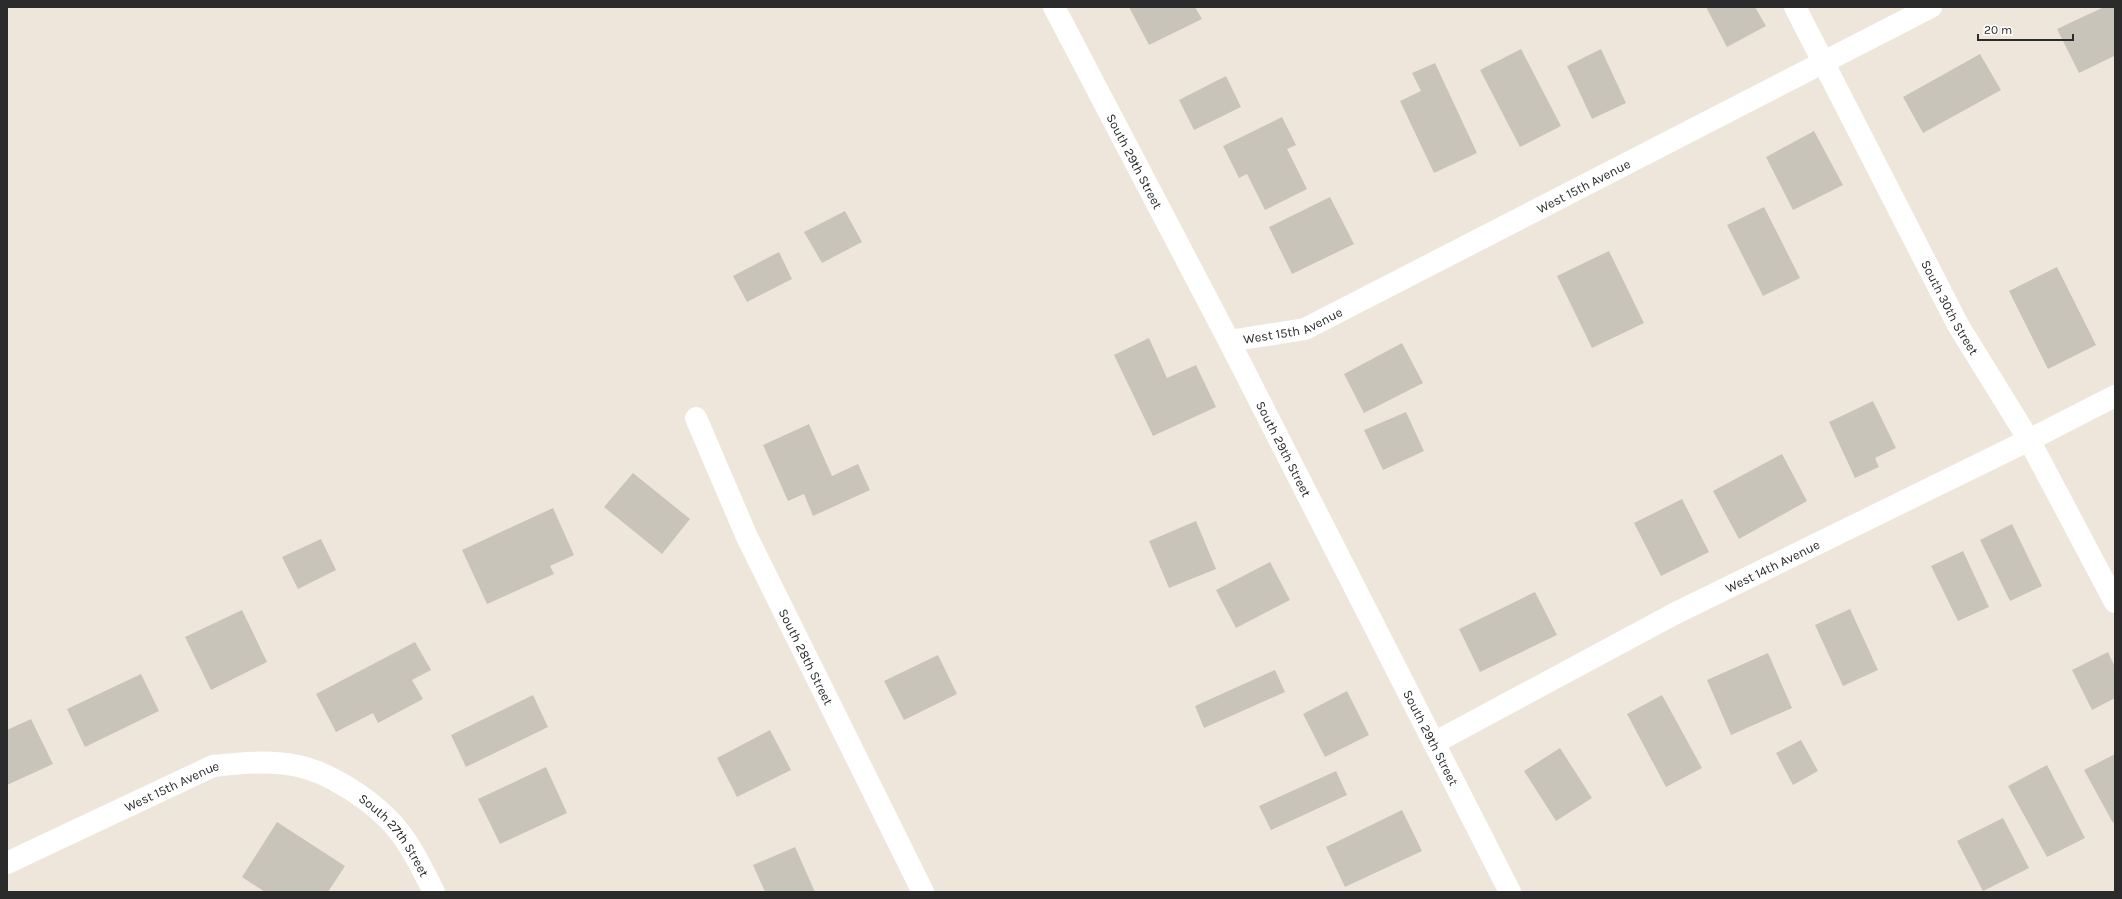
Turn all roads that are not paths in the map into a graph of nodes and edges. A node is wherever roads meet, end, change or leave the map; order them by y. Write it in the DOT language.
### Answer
graph roads {
  1 [pos="1054,7"];
  2 [pos="1795,7"];
  3 [pos="1931,7"];
  4 [pos="1823,62"];
  5 [pos="1229,341"];
  6 [pos="2115,396"];
  7 [pos="696,418"];
  8 [pos="2029,440"];
  9 [pos="2115,602"];
  10 [pos="1434,743"];
  11 [pos="346,785"];
  12 [pos="7,863"];
  13 [pos="434,892"];
  14 [pos="923,892"];
  15 [pos="1510,892"];
  1 -- 5 [label="street, South 29th Street"];
  2 -- 4 [label="street, South 30th Street"];
  3 -- 4 [label="street, West 15th Avenue"];
  4 -- 5 [label="street, West 15th Avenue"];
  4 -- 8 [label="street, South 30th Street"];
  5 -- 10 [label="street, South 29th Street"];
  6 -- 8 [label="street, West 14th Avenue"];
  7 -- 14 [label="street, South 28th Street"];
  8 -- 9 [label="street, South 30th Street"];
  8 -- 10 [label="street, West 14th Avenue"];
  10 -- 15 [label="street, South 29th Street"];
  11 -- 12 [label="street, West 15th Avenue"];
  11 -- 13 [label="street, South 27th Street"];
}
